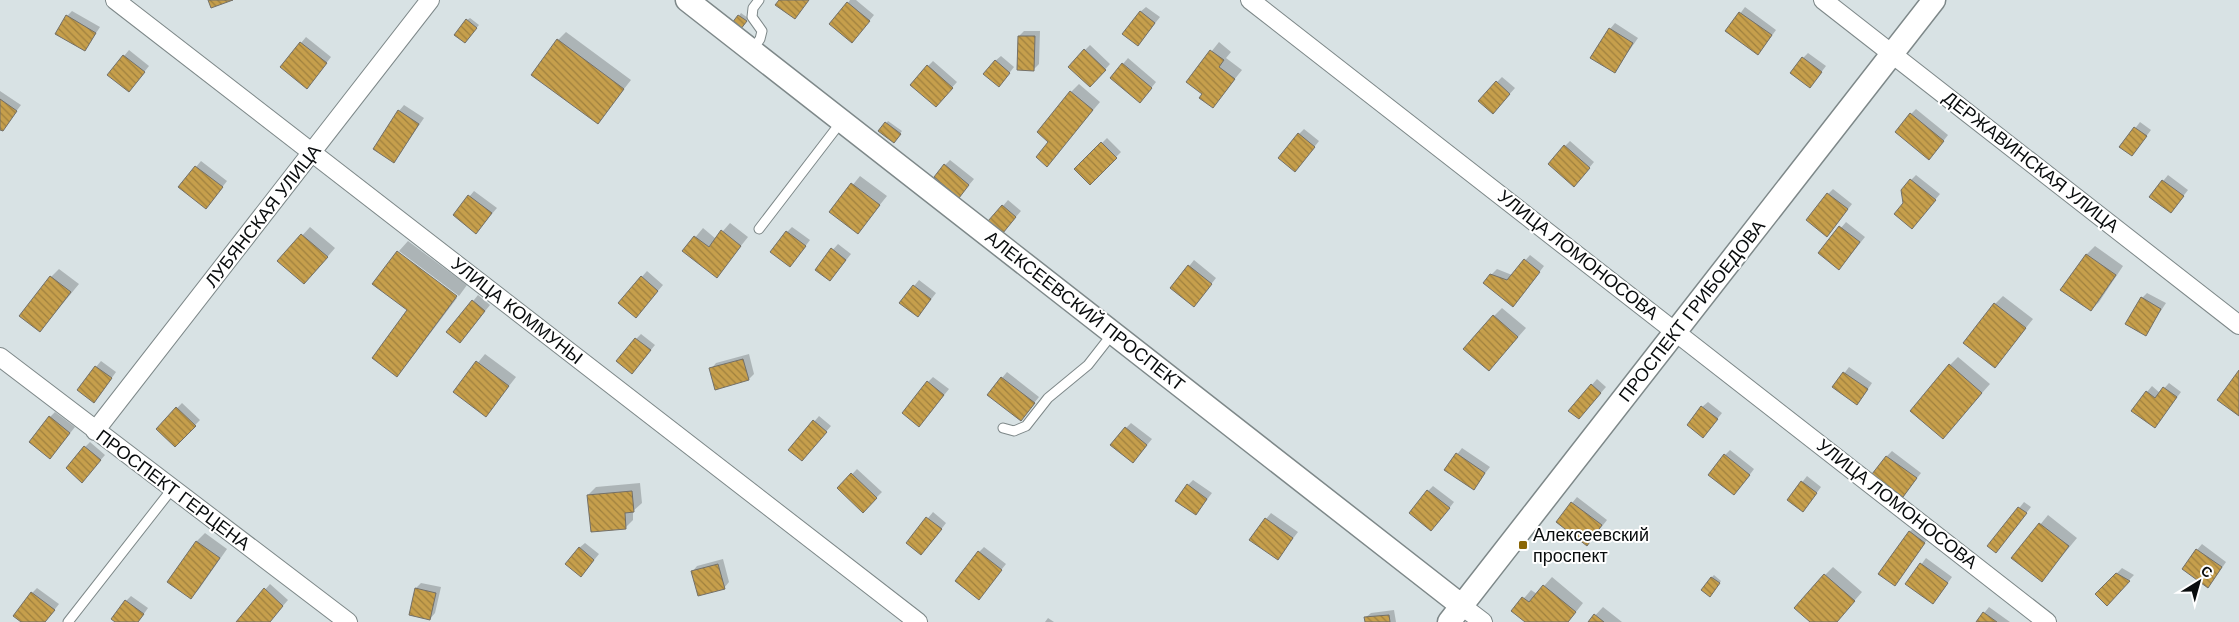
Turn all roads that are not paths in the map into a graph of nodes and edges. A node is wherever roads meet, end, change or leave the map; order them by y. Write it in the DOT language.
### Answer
graph roads {
  1 [pos="116,0"];
  2 [pos="430,0"];
  3 [pos="687,0"];
  4 [pos="759,0"];
  5 [pos="1250,0"];
  6 [pos="1823,0"];
  7 [pos="1934,0"];
  8 [pos="752,50"];
  9 [pos="1892,53"];
  10 [pos="842,121"];
  11 [pos="312,152"];
  12 [pos="759,229"];
  13 [pos="2239,325"];
  14 [pos="1676,332"];
  15 [pos="1113,333"];
  16 [pos="0,357"];
  17 [pos="1002,428"];
  18 [pos="95,431"];
  19 [pos="172,489"];
  20 [pos="1455,614"];
  21 [pos="68,622"];
  22 [pos="348,622"];
  23 [pos="918,622"];
  24 [pos="1483,622"];
  25 [pos="2047,622"];
  1 -- 11 [label="street, УЛИЦА КОММУНЫ"];
  2 -- 11 [label="street, ЛУБЯНСКАЯ УЛИЦА"];
  3 -- 8 [label="street, АЛЕКСЕЕВСКИЙ ПРОСПЕКТ"];
  4 -- 8 [label="lane"];
  5 -- 14 [label="street, УЛИЦА ЛОМОНОСОВА"];
  6 -- 9 [label="street, ДЕРЖАВИНСКАЯ УЛИЦА"];
  7 -- 9 [label="street, ПРОСПЕКТ ГРИБОЕДОВА"];
  8 -- 10 [label="street, АЛЕКСЕЕВСКИЙ ПРОСПЕКТ"];
  9 -- 13 [label="street, ДЕРЖАВИНСКАЯ УЛИЦА"];
  9 -- 14 [label="street, ПРОСПЕКТ ГРИБОЕДОВА"];
  10 -- 12 [label="lane"];
  10 -- 15 [label="street, АЛЕКСЕЕВСКИЙ ПРОСПЕКТ"];
  11 -- 18 [label="street, ЛУБЯНСКАЯ УЛИЦА"];
  11 -- 23 [label="street, УЛИЦА КОММУНЫ"];
  14 -- 20 [label="street, ПРОСПЕКТ ГРИБОЕДОВА"];
  14 -- 25 [label="street, УЛИЦА ЛОМОНОСОВА"];
  15 -- 17 [label="lane"];
  15 -- 20 [label="street, АЛЕКСЕЕВСКИЙ ПРОСПЕКТ"];
  16 -- 18 [label="street, ПРОСПЕКТ ГЕРЦЕНА"];
  18 -- 19 [label="street, ПРОСПЕКТ ГЕРЦЕНА"];
  19 -- 21 [label="lane"];
  19 -- 22 [label="street, ПРОСПЕКТ ГЕРЦЕНА"];
  20 -- 24 [label="street, АЛЕКСЕЕВСКИЙ ПРОСПЕКТ"];
}
